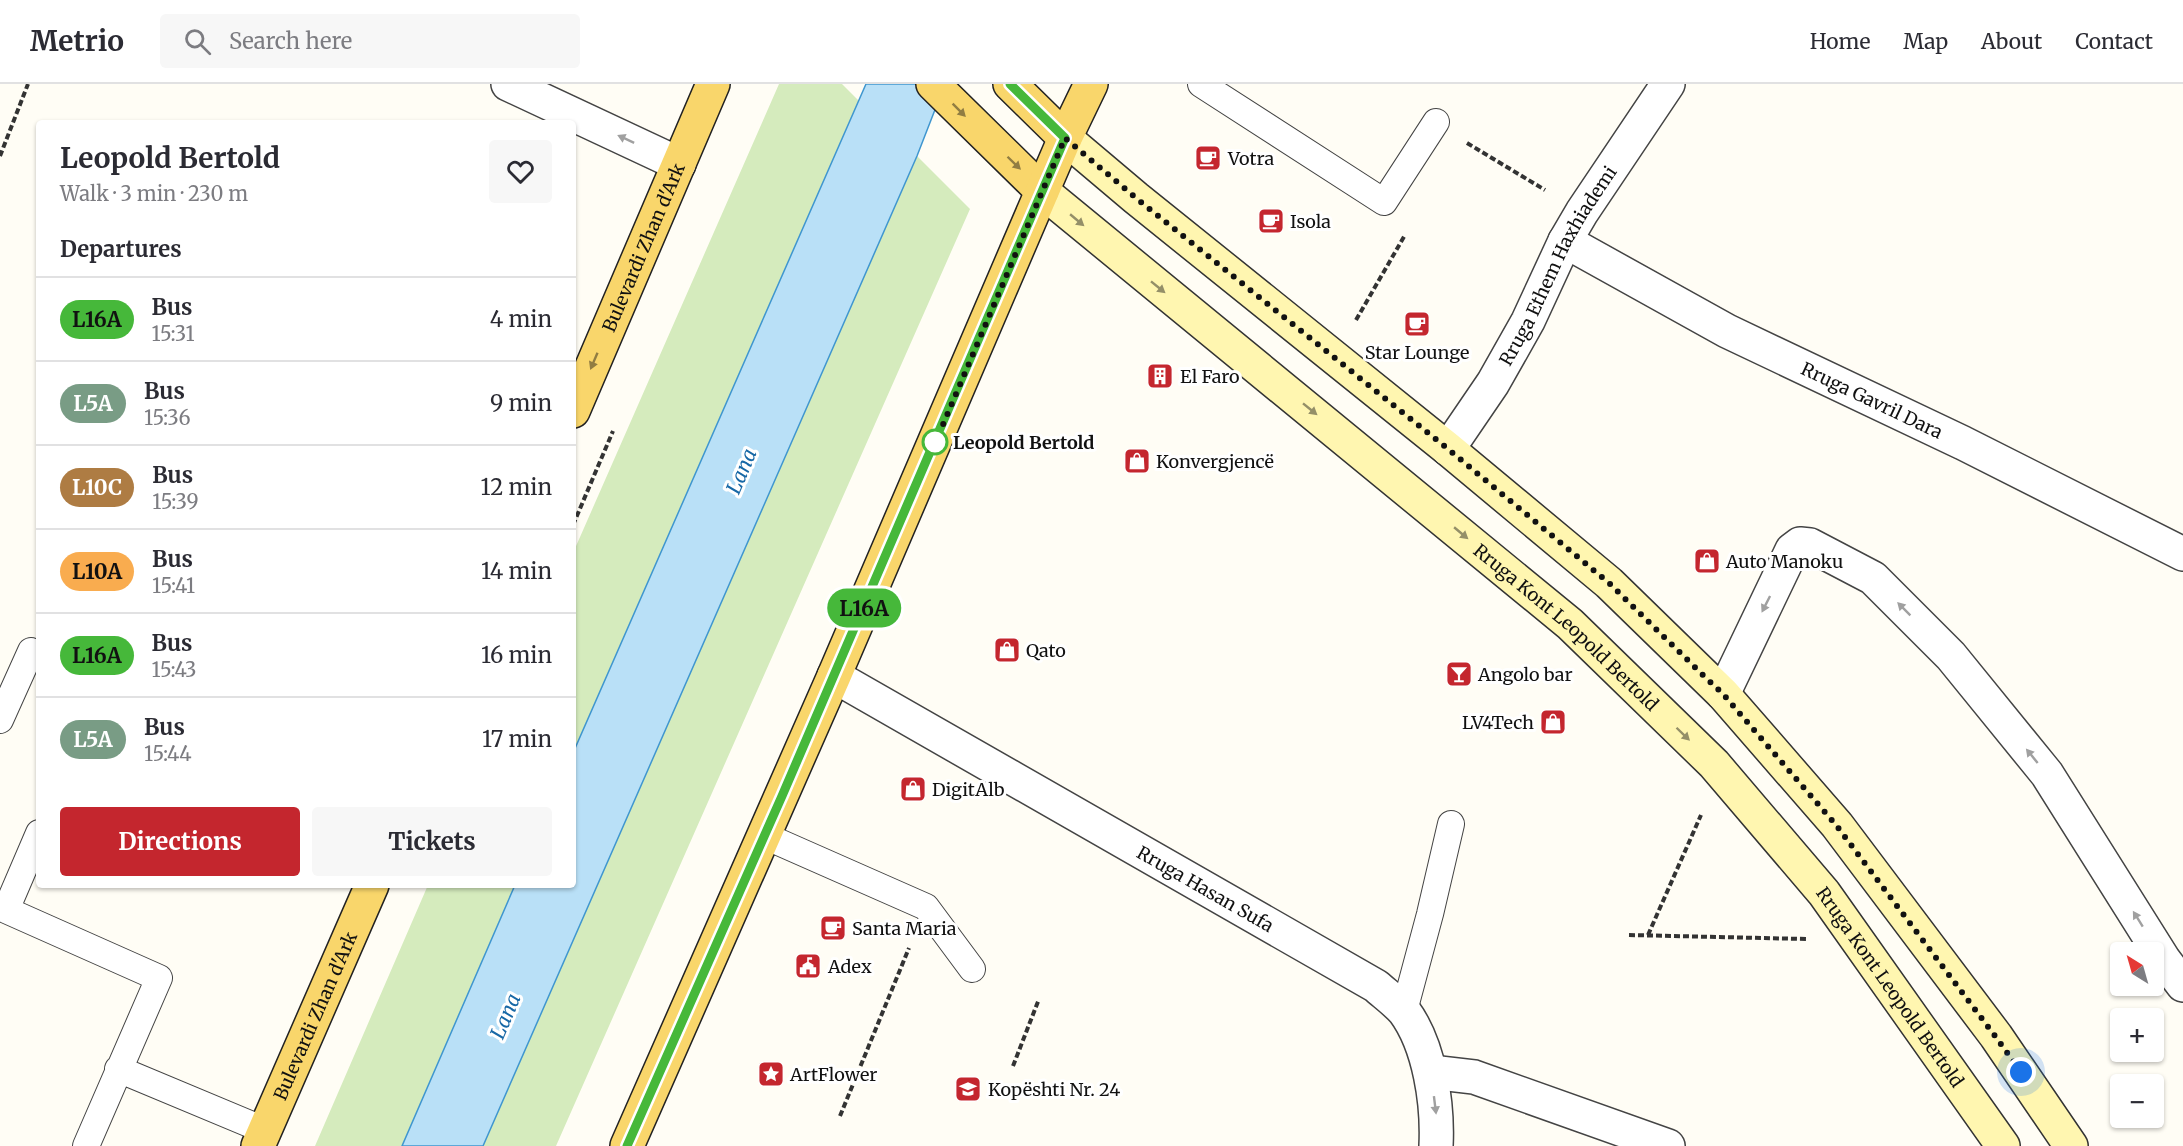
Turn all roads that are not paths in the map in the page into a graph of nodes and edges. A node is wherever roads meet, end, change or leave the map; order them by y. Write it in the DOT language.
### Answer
graph roads {
  1 [pos="508,84"];
  2 [pos="713,84"];
  3 [pos="933,84"];
  4 [pos="1091,84"];
  5 [pos="1201,84"];
  6 [pos="1668,84"];
  7 [pos="1011,85"];
  8 [pos="1436,122"];
  9 [pos="1065,138"];
  10 [pos="679,164"];
  11 [pos="1042,191"];
  12 [pos="1565,241"];
  13 [pos="576,404"];
  14 [pos="1448,449"];
  15 [pos="2183,554"];
  16 [pos="36,654"];
  17 [pos="834,676"];
  18 [pos="1723,694"];
  19 [pos="0,720"];
  20 [pos="1451,824"];
  21 [pos="765,836"];
  22 [pos="36,840"];
  23 [pos="371,888"];
  24 [pos="972,969"];
  25 [pos="2183,985"];
  26 [pos="1404,1011"];
  27 [pos="118,1069"];
  28 [pos="1431,1072"];
  29 [pos="261,1138"];
  30 [pos="86,1146"];
  31 [pos="627,1146"];
  32 [pos="1436,1146"];
  33 [pos="1668,1146"];
  34 [pos="2003,1146"];
  35 [pos="2071,1146"];
  10 -- 1 [label="street, one-way"];
  2 -- 10 [label="main road, Bulevardi Zhan d'Ark"];
  3 -- 11 [label="main road, one-way"];
  4 -- 9 [label="main road"];
  5 -- 8 [label="lane"];
  6 -- 12 [label="street, Rruga Ethem Haxhiademi"];
  7 -- 9 [label="main road"];
  9 -- 11 [label="main road"];
  9 -- 14 [label="main road"];
  10 -- 13 [label="main road, Bulevardi Zhan d'Ark, one-way"];
  11 -- 17 [label="main road"];
  11 -- 34 [label="main road, Rruga Kont Leopold Bertold, one-way"];
  12 -- 14 [label="street, Rruga Ethem Haxhiademi"];
  12 -- 15 [label="street, Rruga Gavril Dara"];
  14 -- 18 [label="main road"];
  16 -- 19 [label="lane"];
  17 -- 21 [label="main road"];
  17 -- 26 [label="street, Rruga Hasan Sufa"];
  25 -- 18 [label="street, one-way"];
  18 -- 35 [label="main road"];
  20 -- 26 [label="lane"];
  21 -- 24 [label="lane"];
  21 -- 31 [label="main road"];
  22 -- 27 [label="lane"];
  23 -- 29 [label="main road, Bulevardi Zhan d'Ark"];
  26 -- 28 [label="street"];
  27 -- 29 [label="lane"];
  27 -- 30 [label="lane"];
  28 -- 32 [label="street, one-way"];
  28 -- 33 [label="street"];
}
